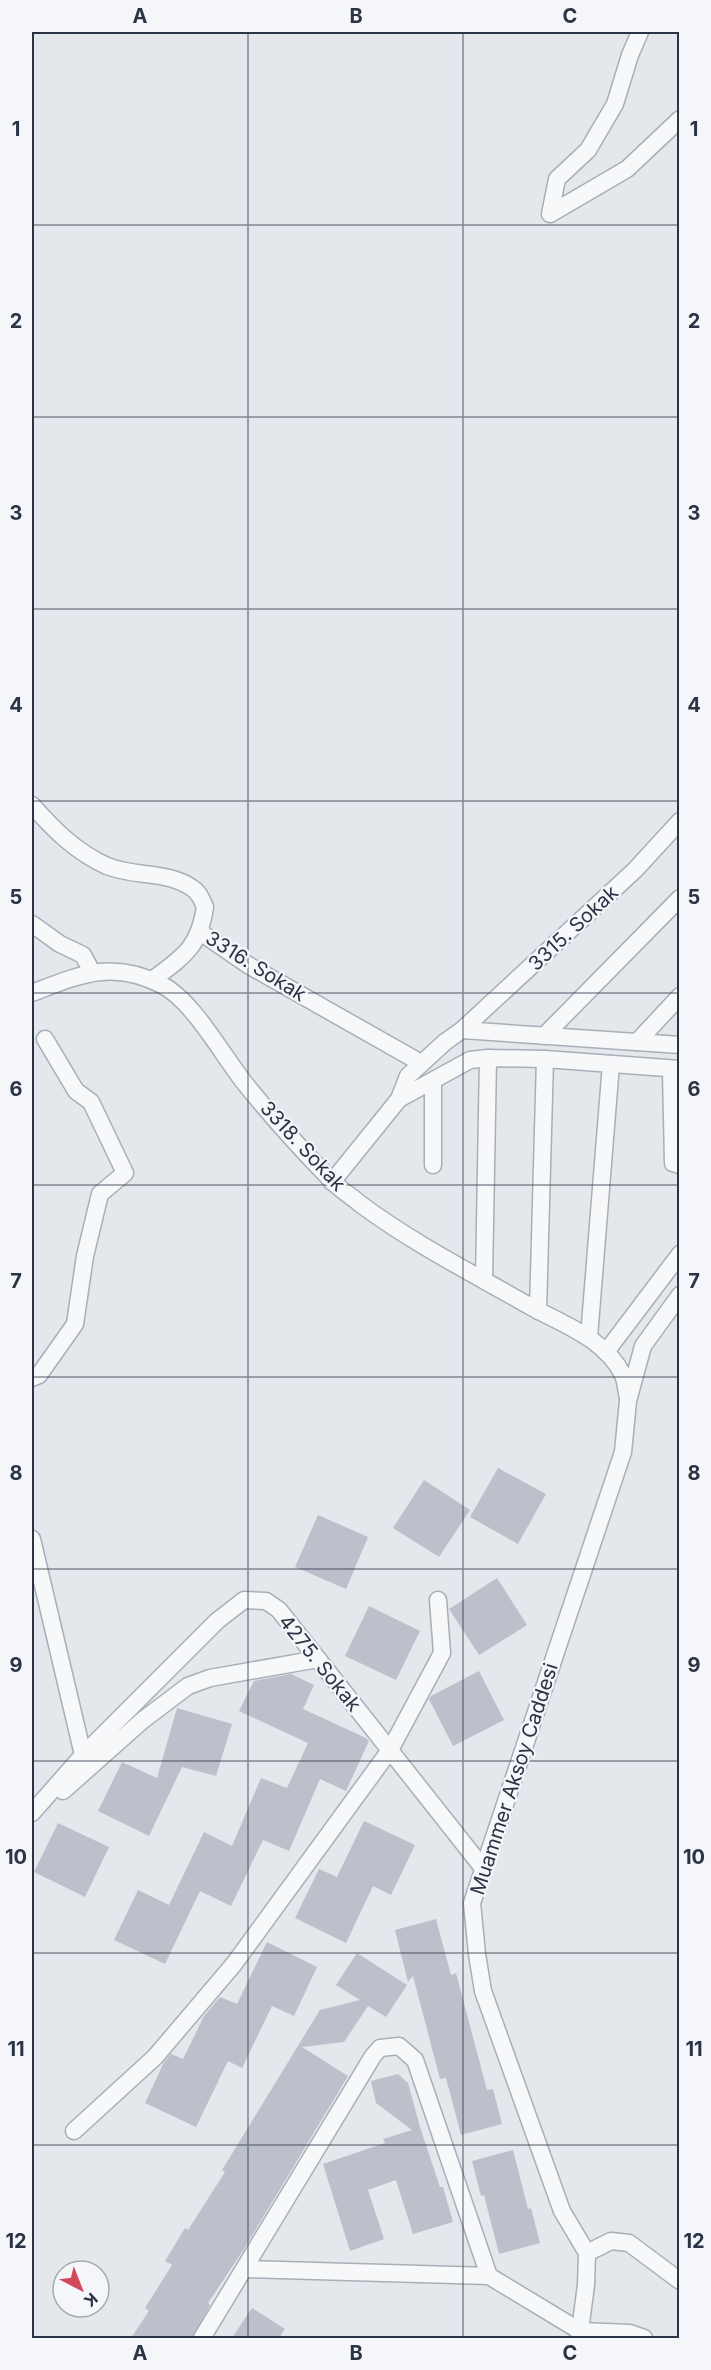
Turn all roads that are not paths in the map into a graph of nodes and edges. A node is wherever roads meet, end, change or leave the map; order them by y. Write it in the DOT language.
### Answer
graph roads {
  1 [pos="640,32"];
  2 [pos="680,119"];
  3 [pos="32,806"];
  4 [pos="680,821"];
  5 [pos="680,898"];
  6 [pos="32,924"];
  7 [pos="200,932"];
  8 [pos="92,972"];
  9 [pos="152,980"];
  10 [pos="32,993"];
  11 [pos="680,996"];
  12 [pos="462,1030"];
  13 [pos="544,1036"];
  14 [pos="45,1039"];
  15 [pos="637,1042"];
  16 [pos="680,1045"];
  17 [pos="488,1058"];
  18 [pos="545,1059"];
  19 [pos="421,1063"];
  20 [pos="611,1065"];
  21 [pos="675,1070"];
  22 [pos="433,1082"];
  23 [pos="399,1100"];
  24 [pos="433,1165"];
  25 [pos="680,1165"];
  26 [pos="332,1182"];
  27 [pos="680,1254"];
  28 [pos="484,1280"];
  29 [pos="680,1295"];
  30 [pos="538,1311"];
  31 [pos="589,1337"];
  32 [pos="606,1352"];
  33 [pos="32,1378"];
  34 [pos="628,1401"];
  35 [pos="32,1539"];
  36 [pos="438,1600"];
  37 [pos="318,1659"];
  38 [pos="390,1750"];
  39 [pos="83,1755"];
  40 [pos="32,1813"];
  41 [pos="32,1819"];
  42 [pos="483,1868"];
  43 [pos="74,2131"];
  44 [pos="587,2253"];
  45 [pos="245,2269"];
  46 [pos="489,2276"];
  47 [pos="680,2281"];
  48 [pos="580,2335"];
  49 [pos="202,2338"];
  50 [pos="644,2338"];
  1 -- 2 [label="street"];
  3 -- 7 [label="street, 3316. Sokak"];
  4 -- 12 [label="street, 3315. Sokak"];
  5 -- 13 [label="street"];
  6 -- 8 [label="street"];
  7 -- 9 [label="street"];
  7 -- 19 [label="street, 3316. Sokak"];
  8 -- 9 [label="street, 3318. Sokak"];
  8 -- 10 [label="street, 3318. Sokak"];
  9 -- 26 [label="street, 3318. Sokak"];
  11 -- 15 [label="street"];
  12 -- 13 [label="street"];
  12 -- 19 [label="street, 3315. Sokak"];
  13 -- 15 [label="street"];
  14 -- 33 [label="street"];
  15 -- 16 [label="street"];
  17 -- 18 [label="street"];
  17 -- 22 [label="street"];
  17 -- 28 [label="street"];
  18 -- 20 [label="street"];
  18 -- 30 [label="street"];
  19 -- 23 [label="street, 3315. Sokak"];
  20 -- 21 [label="street"];
  20 -- 31 [label="street"];
  21 -- 25 [label="street"];
  22 -- 23 [label="street"];
  22 -- 24 [label="street"];
  23 -- 26 [label="street"];
  26 -- 28 [label="street, 3318. Sokak"];
  27 -- 32 [label="street"];
  28 -- 30 [label="street, 3318. Sokak"];
  29 -- 34 [label="street, Muammer Aksoy Caddesi"];
  30 -- 31 [label="street, 3318. Sokak"];
  31 -- 32 [label="street, 3318. Sokak"];
  32 -- 34 [label="street, 3318. Sokak"];
  34 -- 42 [label="street, Muammer Aksoy Caddesi"];
  35 -- 39 [label="street"];
  36 -- 38 [label="street"];
  37 -- 38 [label="street, 4275. Sokak"];
  37 -- 39 [label="street, 4275. Sokak"];
  37 -- 41 [label="street"];
  38 -- 42 [label="street, 4275. Sokak"];
  38 -- 43 [label="street"];
  39 -- 40 [label="street, 4275. Sokak"];
  42 -- 44 [label="street, Muammer Aksoy Caddesi"];
  44 -- 47 [label="street"];
  44 -- 48 [label="street"];
  45 -- 46 [label="street"];
  45 -- 46 [label="street"];
  45 -- 49 [label="street"];
  46 -- 48 [label="street"];
  48 -- 50 [label="street"];
}
